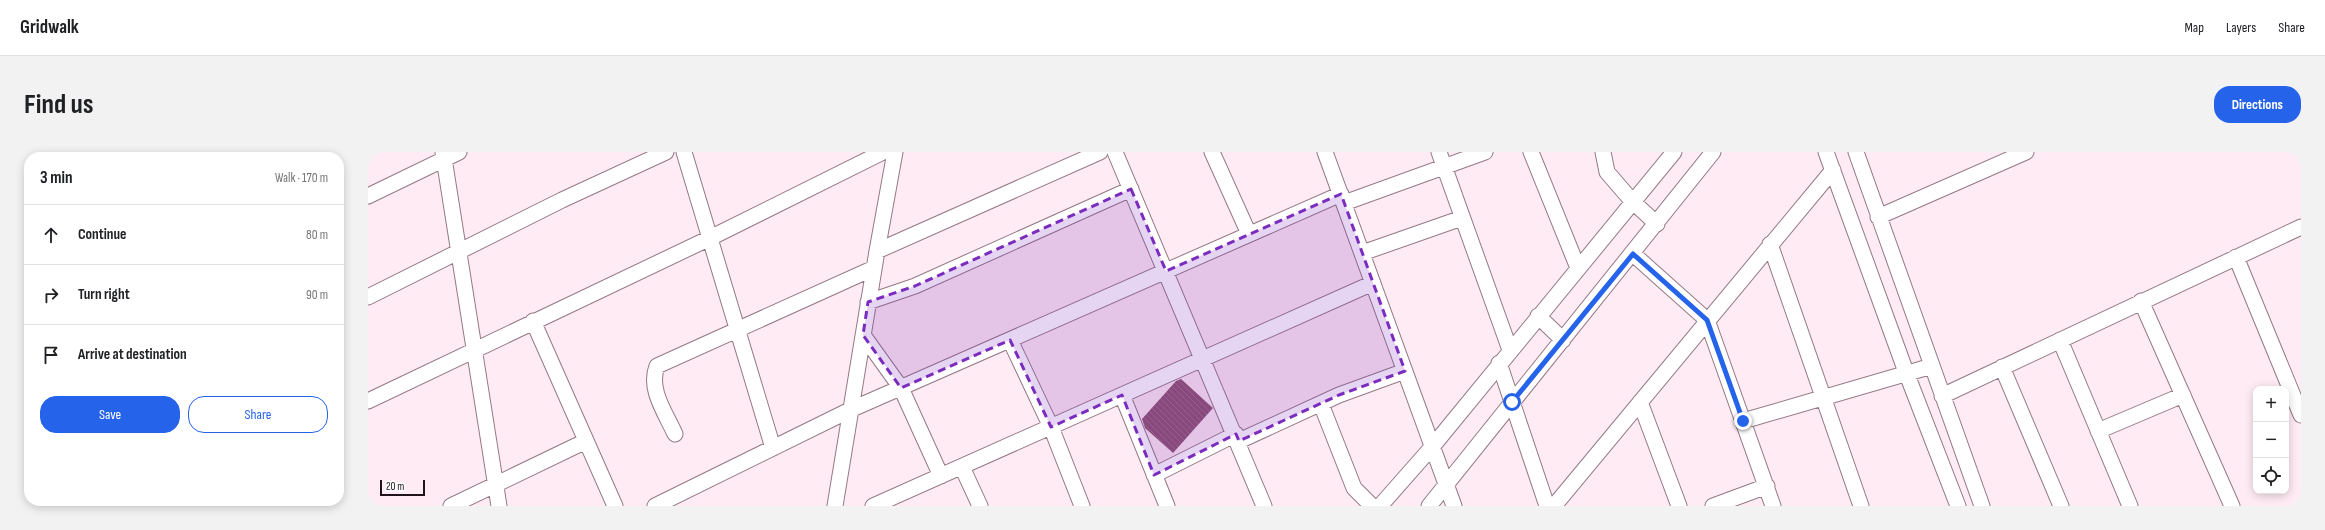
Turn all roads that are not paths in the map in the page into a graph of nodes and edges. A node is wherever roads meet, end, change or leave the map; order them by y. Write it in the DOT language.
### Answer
graph roads {
  1 [pos="459,152"];
  2 [pos="666,152"];
  3 [pos="684,152"];
  4 [pos="884,152"];
  5 [pos="896,152"];
  6 [pos="1100,152"];
  7 [pos="1115,152"];
  8 [pos="1212,152"];
  9 [pos="1325,152"];
  10 [pos="1439,152"];
  11 [pos="1485,152"];
  12 [pos="1531,152"];
  13 [pos="1603,152"];
  14 [pos="1674,152"];
  15 [pos="1713,152"];
  16 [pos="1826,152"];
  17 [pos="1856,152"];
  18 [pos="2026,152"];
  19 [pos="444,156"];
  20 [pos="1444,167"];
  21 [pos="1832,170"];
  22 [pos="1131,189"];
  23 [pos="368,196"];
  24 [pos="1342,198"];
  25 [pos="1632,201"];
  26 [pos="1878,217"];
  27 [pos="1462,218"];
  28 [pos="1657,224"];
  29 [pos="2301,226"];
  30 [pos="1249,234"];
  31 [pos="710,238"];
  32 [pos="1770,244"];
  33 [pos="877,251"];
  34 [pos="458,253"];
  35 [pos="1362,253"];
  36 [pos="1633,254"];
  37 [pos="2236,257"];
  38 [pos="874,268"];
  39 [pos="1578,268"];
  40 [pos="1166,271"];
  41 [pos="1373,283"];
  42 [pos="368,297"];
  43 [pos="2141,301"];
  44 [pos="868,302"];
  45 [pos="1538,316"];
  46 [pos="1707,320"];
  47 [pos="533,321"];
  48 [pos="737,330"];
  49 [pos="863,335"];
  50 [pos="1010,340"];
  51 [pos="1563,340"];
  52 [pos="2060,340"];
  53 [pos="473,350"];
  54 [pos="1510,350"];
  55 [pos="1203,359"];
  56 [pos="1499,363"];
  57 [pos="1932,366"];
  58 [pos="2002,367"];
  59 [pos="1405,371"];
  60 [pos="1906,372"];
  61 [pos="901,388"];
  62 [pos="1122,395"];
  63 [pos="2183,395"];
  64 [pos="1942,396"];
  65 [pos="1823,397"];
  66 [pos="368,401"];
  67 [pos="1512,402"];
  68 [pos="1640,402"];
  69 [pos="1322,404"];
  70 [pos="850,410"];
  71 [pos="2301,415"];
  72 [pos="1743,421"];
  73 [pos="1051,427"];
  74 [pos="2098,431"];
  75 [pos="675,434"];
  76 [pos="1237,438"];
  77 [pos="586,441"];
  78 [pos="1432,447"];
  79 [pos="773,448"];
  80 [pos="962,467"];
  81 [pos="1154,474"];
  82 [pos="941,476"];
  83 [pos="495,485"];
  84 [pos="1767,486"];
  85 [pos="1447,487"];
  86 [pos="1981,503"];
  87 [pos="881,504"];
  88 [pos="451,506"];
  89 [pos="498,506"];
  90 [pos="615,506"];
  91 [pos="655,506"];
  92 [pos="835,506"];
  93 [pos="980,506"];
  94 [pos="1082,506"];
  95 [pos="1167,506"];
  96 [pos="1264,506"];
  97 [pos="1372,506"];
  98 [pos="1380,506"];
  99 [pos="1429,506"];
  100 [pos="1454,506"];
  101 [pos="1547,506"];
  102 [pos="1554,506"];
  103 [pos="1679,506"];
  104 [pos="1713,506"];
  105 [pos="1773,506"];
  106 [pos="1860,506"];
  107 [pos="1959,506"];
  108 [pos="2061,506"];
  109 [pos="2130,506"];
  110 [pos="2232,506"];
  1 -- 19 [label="street"];
  2 -- 34 [label="street"];
  3 -- 31 [label="street"];
  4 -- 31 [label="street"];
  5 -- 33 [label="street"];
  6 -- 33 [label="street"];
  7 -- 22 [label="street"];
  8 -- 30 [label="street"];
  9 -- 24 [label="street"];
  10 -- 20 [label="street"];
  11 -- 20 [label="street"];
  12 -- 39 [label="street"];
  13 -- 25 [label="street"];
  14 -- 25 [label="street"];
  15 -- 28 [label="street"];
  16 -- 21 [label="street"];
  17 -- 26 [label="street"];
  18 -- 26 [label="street"];
  19 -- 23 [label="street"];
  19 -- 34 [label="street"];
  20 -- 24 [label="street"];
  20 -- 27 [label="street"];
  21 -- 32 [label="street"];
  21 -- 60 [label="street"];
  22 -- 40 [label="street"];
  22 -- 44 [label="street"];
  24 -- 30 [label="street"];
  24 -- 35 [label="street"];
  25 -- 28 [label="street"];
  25 -- 39 [label="street"];
  26 -- 57 [label="street"];
  27 -- 35 [label="street"];
  27 -- 54 [label="street"];
  28 -- 36 [label="street"];
  29 -- 37 [label="street"];
  30 -- 40 [label="street"];
  31 -- 47 [label="street"];
  31 -- 48 [label="street"];
  32 -- 46 [label="street"];
  32 -- 65 [label="street"];
  33 -- 38 [label="street"];
  34 -- 42 [label="street"];
  34 -- 53 [label="street"];
  35 -- 41 [label="street"];
  36 -- 46 [label="street"];
  36 -- 51 [label="street"];
  37 -- 43 [label="street"];
  37 -- 71 [label="street"];
  38 -- 44 [label="street"];
  38 -- 48 [label="street"];
  39 -- 45 [label="street"];
  40 -- 50 [label="street"];
  40 -- 55 [label="street"];
  41 -- 55 [label="street"];
  41 -- 59 [label="street"];
  43 -- 52 [label="street"];
  43 -- 63 [label="street"];
  44 -- 49 [label="street"];
  45 -- 51 [label="street"];
  45 -- 54 [label="street"];
  46 -- 68 [label="street"];
  46 -- 72 [label="street"];
  47 -- 53 [label="street"];
  47 -- 77 [label="street"];
  48 -- 75 [label="street"];
  48 -- 79 [label="street"];
  49 -- 61 [label="street"];
  49 -- 70 [label="street"];
  50 -- 61 [label="street"];
  50 -- 73 [label="street"];
  51 -- 67 [label="street"];
  52 -- 58 [label="street"];
  52 -- 74 [label="street"];
  53 -- 66 [label="street"];
  53 -- 83 [label="street"];
  54 -- 56 [label="street"];
  55 -- 62 [label="street"];
  55 -- 76 [label="street"];
  56 -- 67 [label="street"];
  56 -- 78 [label="street"];
  57 -- 60 [label="street"];
  57 -- 64 [label="street"];
  58 -- 64 [label="street"];
  58 -- 108 [label="street"];
  59 -- 69 [label="street"];
  59 -- 78 [label="street"];
  60 -- 65 [label="street"];
  60 -- 107 [label="street"];
  61 -- 70 [label="street"];
  61 -- 82 [label="street"];
  62 -- 73 [label="street"];
  62 -- 81 [label="street"];
  63 -- 74 [label="street"];
  63 -- 110 [label="street"];
  64 -- 86 [label="street"];
  65 -- 72 [label="street"];
  65 -- 106 [label="street"];
  67 -- 85 [label="street"];
  67 -- 101 [label="street"];
  68 -- 102 [label="street"];
  68 -- 103 [label="street"];
  69 -- 76 [label="street"];
  69 -- 97 [label="street"];
  70 -- 79 [label="street"];
  70 -- 92 [label="street"];
  72 -- 84 [label="street"];
  73 -- 80 [label="street"];
  73 -- 94 [label="street"];
  74 -- 109 [label="street"];
  76 -- 81 [label="street"];
  76 -- 96 [label="street"];
  77 -- 83 [label="street"];
  77 -- 90 [label="street"];
  78 -- 85 [label="street"];
  78 -- 98 [label="street"];
  79 -- 91 [label="street"];
  80 -- 82 [label="street"];
  80 -- 93 [label="street"];
  81 -- 95 [label="street"];
  82 -- 87 [label="street"];
  83 -- 88 [label="street"];
  83 -- 89 [label="street"];
  84 -- 104 [label="street"];
  84 -- 105 [label="street"];
  85 -- 99 [label="street"];
  85 -- 100 [label="street"];
  86 -- 107 [label="street"];
}
